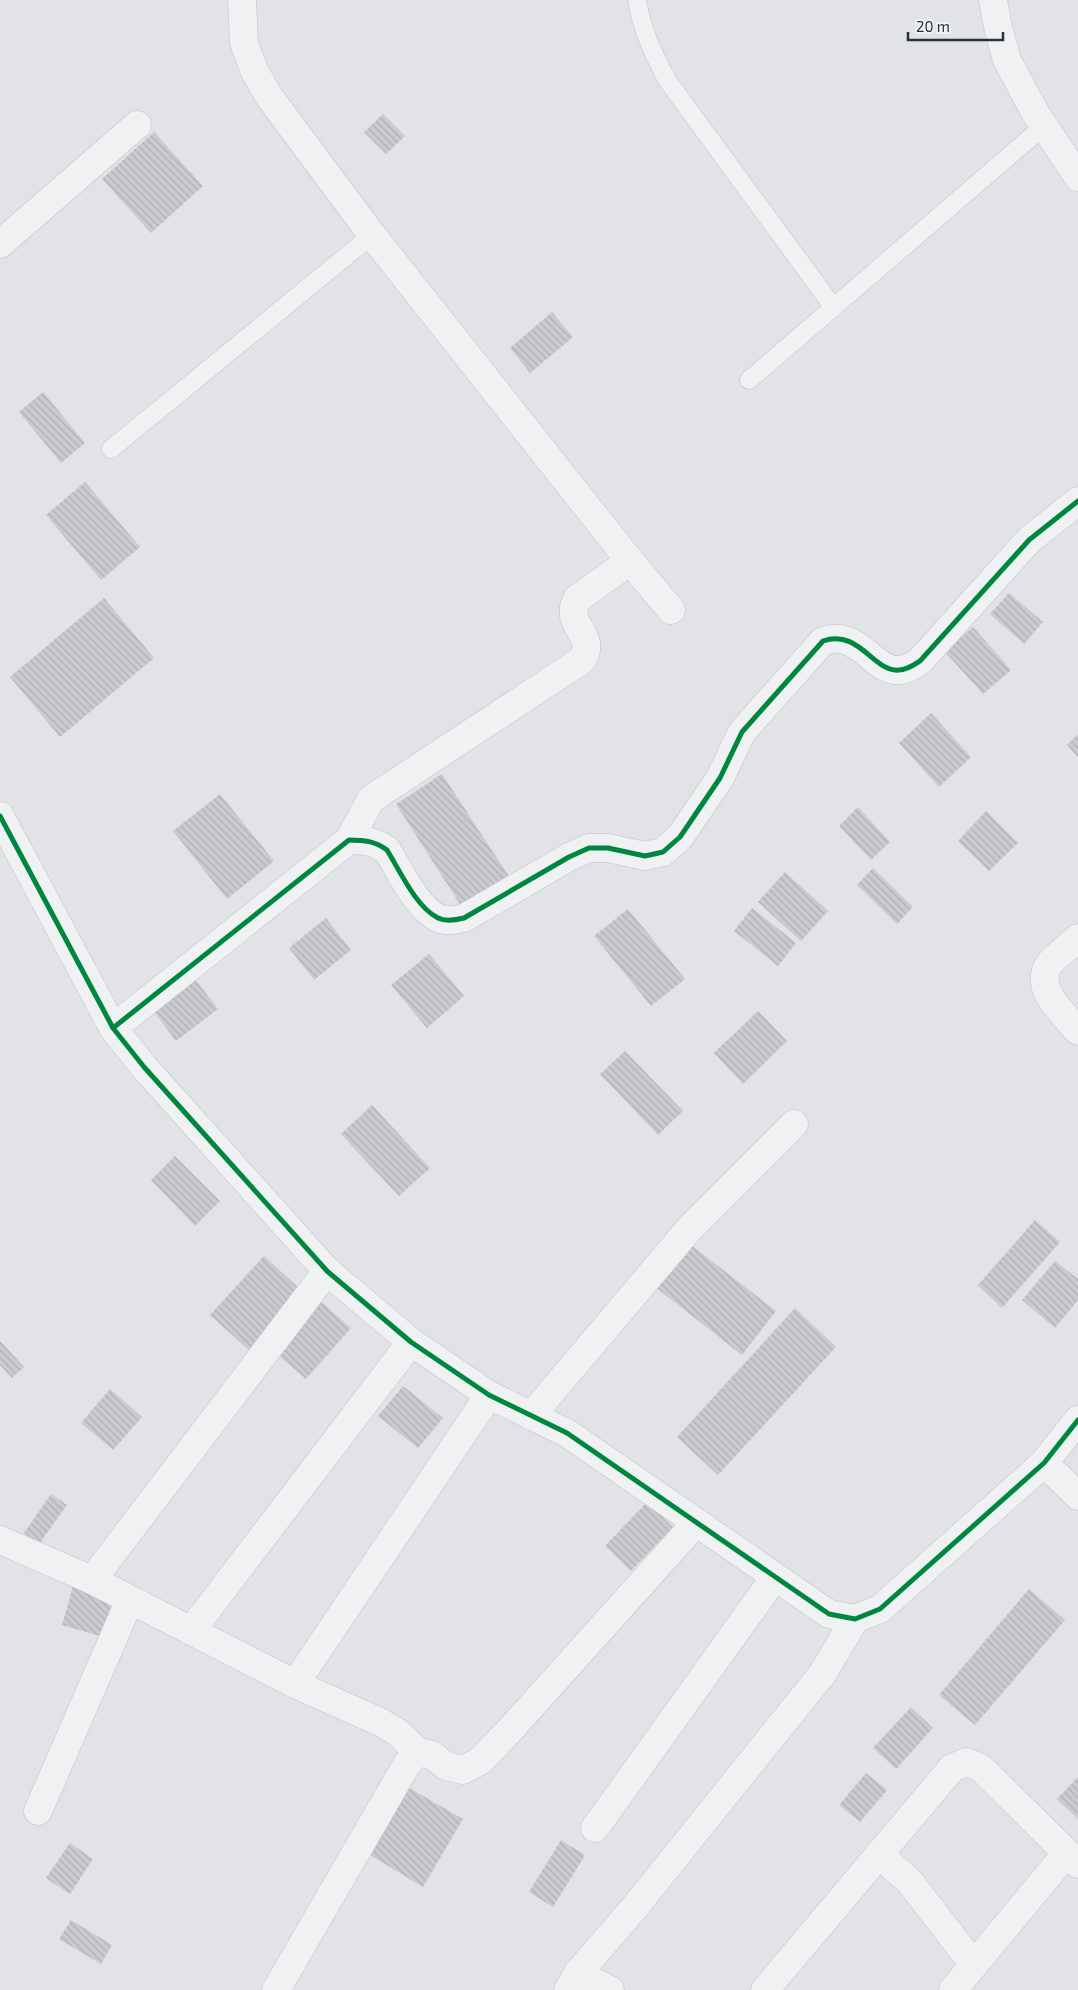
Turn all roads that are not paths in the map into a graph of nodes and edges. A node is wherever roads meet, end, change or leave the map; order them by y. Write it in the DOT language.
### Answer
graph roads {
  1 [pos="242,0"];
  2 [pos="637,0"];
  3 [pos="993,0"];
  4 [pos="137,125"];
  5 [pos="1044,126"];
  6 [pos="1078,177"];
  7 [pos="372,235"];
  8 [pos="0,244"];
  9 [pos="834,308"];
  10 [pos="749,380"];
  11 [pos="111,449"];
  12 [pos="1078,501"];
  13 [pos="630,561"];
  14 [pos="671,610"];
  15 [pos="0,816"];
  16 [pos="349,840"];
  17 [pos="1078,938"];
  18 [pos="113,1028"];
  19 [pos="1078,1031"];
  20 [pos="794,1124"];
  21 [pos="327,1271"];
  22 [pos="411,1342"];
  23 [pos="489,1394"];
  24 [pos="531,1416"];
  25 [pos="1078,1420"];
  26 [pos="1044,1463"];
  27 [pos="1078,1496"];
  28 [pos="696,1522"];
  29 [pos="0,1540"];
  30 [pos="775,1577"];
  31 [pos="92,1580"];
  32 [pos="130,1600"];
  33 [pos="855,1619"];
  34 [pos="191,1631"];
  35 [pos="295,1684"];
  36 [pos="418,1752"];
  37 [pos="38,1812"];
  38 [pos="595,1828"];
  39 [pos="880,1854"];
  40 [pos="1072,1859"];
  41 [pos="974,1965"];
  42 [pos="573,1981"];
  43 [pos="276,1990"];
  44 [pos="610,1990"];
  45 [pos="764,1990"];
  46 [pos="953,1990"];
  1 -- 7 [label="street"];
  2 -- 9 [label="lane"];
  3 -- 5 [label="street"];
  4 -- 8 [label="street"];
  5 -- 6 [label="street"];
  5 -- 9 [label="lane"];
  7 -- 11 [label="lane"];
  7 -- 13 [label="street"];
  9 -- 10 [label="lane"];
  12 -- 16 [label="street"];
  13 -- 14 [label="street"];
  13 -- 16 [label="street"];
  15 -- 18 [label="street"];
  16 -- 18 [label="street"];
  17 -- 19 [label="street"];
  18 -- 21 [label="street"];
  20 -- 24 [label="street"];
  21 -- 22 [label="street"];
  21 -- 31 [label="street"];
  22 -- 23 [label="street"];
  22 -- 34 [label="street"];
  23 -- 24 [label="street"];
  23 -- 35 [label="street"];
  24 -- 28 [label="street"];
  25 -- 26 [label="street"];
  26 -- 27 [label="street"];
  26 -- 33 [label="street"];
  28 -- 30 [label="street"];
  28 -- 36 [label="street"];
  29 -- 31 [label="street"];
  30 -- 33 [label="street"];
  30 -- 38 [label="street"];
  31 -- 32 [label="street"];
  32 -- 34 [label="street"];
  32 -- 37 [label="street"];
  33 -- 42 [label="street"];
  34 -- 35 [label="street"];
  35 -- 36 [label="street"];
  36 -- 43 [label="street"];
  39 -- 40 [label="street"];
  39 -- 41 [label="street"];
  39 -- 45 [label="street"];
  40 -- 41 [label="street"];
  41 -- 46 [label="street"];
  42 -- 44 [label="street"];
}
